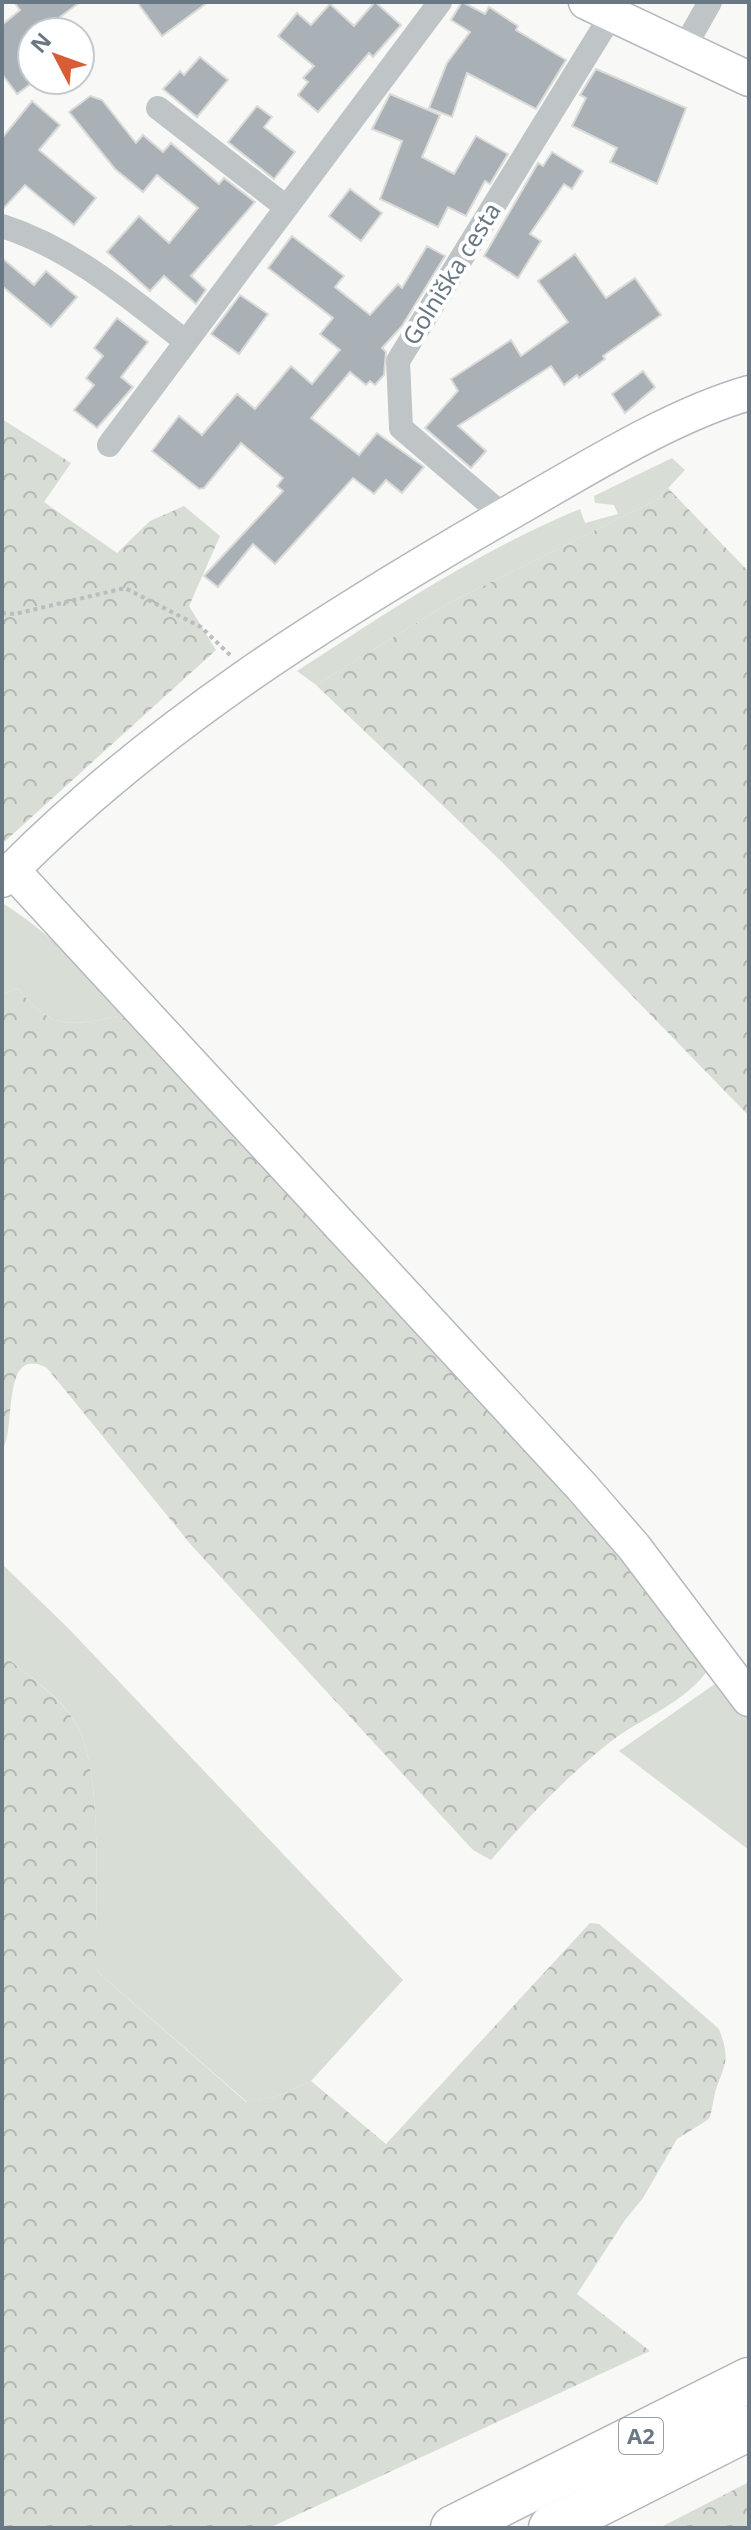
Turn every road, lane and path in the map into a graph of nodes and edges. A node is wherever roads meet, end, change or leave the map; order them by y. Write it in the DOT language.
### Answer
graph roads {
  1 [pos="440,2"];
  2 [pos="710,2"];
  3 [pos="599,8"];
  4 [pos="684,48"];
  5 [pos="749,79"];
  6 [pos="158,108"];
  7 [pos="286,207"];
  8 [pos="2,226"];
  9 [pos="185,341"];
  10 [pos="749,393"];
  11 [pos="109,445"];
  12 [pos="504,516"];
  13 [pos="2,613"];
  14 [pos="250,672"];
  15 [pos="7,875"];
  16 [pos="749,1699"];
  17 [pos="749,2380"];
  18 [pos="749,2428"];
  19 [pos="453,2528"];
  20 [pos="551,2528"];
  1 -- 7 [label="street"];
  2 -- 4 [label="street"];
  3 -- 4 [label="street, Golniška cesta"];
  3 -- 12 [label="street, Golniška cesta"];
  4 -- 5 [label="street, Golniška cesta"];
  6 -- 7 [label="street"];
  7 -- 9 [label="street"];
  8 -- 9 [label="street"];
  9 -- 11 [label="street"];
  10 -- 12 [label="street"];
  12 -- 14 [label="street"];
  13 -- 14 [label="path"];
  14 -- 15 [label="street"];
  15 -- 16 [label="street"];
  17 -- 19 [label="highway, A2"];
  18 -- 20 [label="highway, A2"];
}
